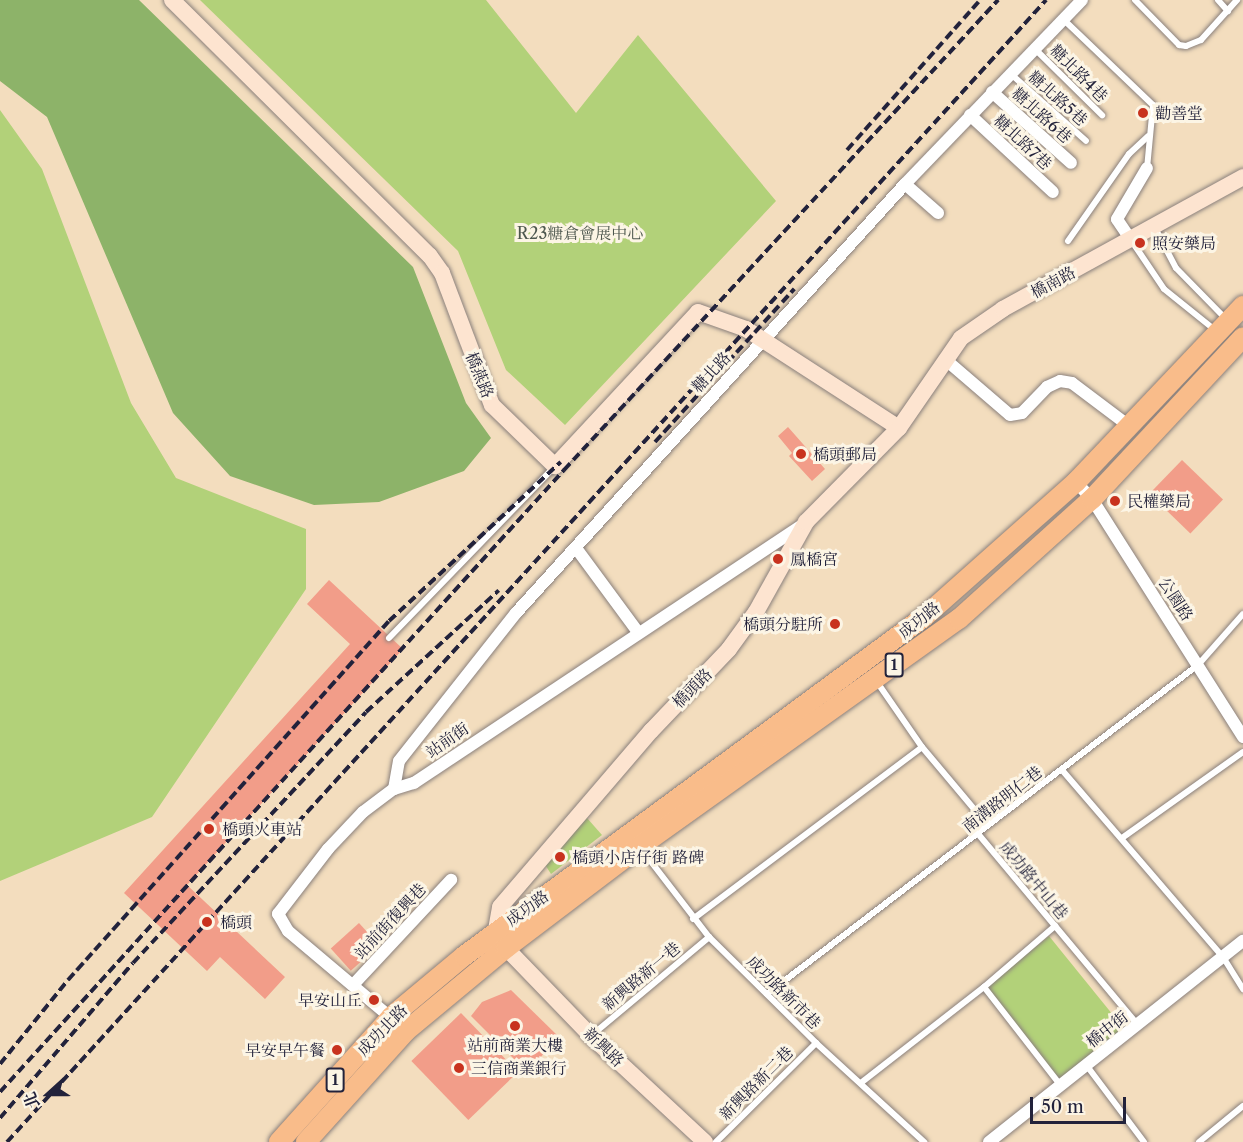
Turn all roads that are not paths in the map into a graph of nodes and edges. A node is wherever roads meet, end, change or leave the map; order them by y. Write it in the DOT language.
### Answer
graph roads {
  1 [pos="172,0"];
  2 [pos="1082,0"];
  3 [pos="1135,0"];
  4 [pos="1218,0"];
  5 [pos="1237,0"];
  6 [pos="1228,11"];
  7 [pos="1064,20"];
  8 [pos="1036,50"];
  9 [pos="1012,75"];
  10 [pos="992,92"];
  11 [pos="970,115"];
  12 [pos="1102,115"];
  13 [pos="1148,135"];
  14 [pos="1086,141"];
  15 [pos="1071,163"];
  16 [pos="1147,168"];
  17 [pos="1243,177"];
  18 [pos="905,184"];
  19 [pos="1053,192"];
  20 [pos="938,213"];
  21 [pos="1155,228"];
  22 [pos="1131,240"];
  23 [pos="1068,241"];
  24 [pos="1243,306"];
  25 [pos="1223,326"];
  26 [pos="1242,339"];
  27 [pos="762,340"];
  28 [pos="946,360"];
  29 [pos="1129,426"];
  30 [pos="899,428"];
  31 [pos="555,466"];
  32 [pos="1076,482"];
  33 [pos="1092,498"];
  34 [pos="806,522"];
  35 [pos="576,548"];
  36 [pos="1243,614"];
  37 [pos="638,632"];
  38 [pos="389,638"];
  39 [pos="1198,665"];
  40 [pos="875,679"];
  41 [pos="1243,737"];
  42 [pos="922,747"];
  43 [pos="1243,752"];
  44 [pos="1062,770"];
  45 [pos="394,789"];
  46 [pos="979,835"];
  47 [pos="1122,838"];
  48 [pos="639,847"];
  49 [pos="451,880"];
  50 [pos="693,920"];
  51 [pos="1055,926"];
  52 [pos="496,930"];
  53 [pos="709,936"];
  54 [pos="1243,941"];
  55 [pos="506,948"];
  56 [pos="1223,957"];
  57 [pos="353,985"];
  58 [pos="984,987"];
  59 [pos="1243,989"];
  60 [pos="767,994"];
  61 [pos="391,1017"];
  62 [pos="1138,1026"];
  63 [pos="406,1032"];
  64 [pos="591,1036"];
  65 [pos="816,1043"];
  66 [pos="1087,1066"];
  67 [pos="862,1082"];
  68 [pos="1062,1087"];
  69 [pos="1243,1106"];
  70 [pos="279,1142"];
  71 [pos="306,1142"];
  72 [pos="705,1142"];
  73 [pos="716,1142"];
  74 [pos="924,1142"];
  75 [pos="989,1142"];
  76 [pos="1144,1142"];
  77 [pos="1199,1142"];
  1 -- 31 [label="street, 橋燕路"];
  2 -- 7 [label="street, 糖北路"];
  3 -- 6 [label="lane"];
  4 -- 6 [label="lane"];
  5 -- 6 [label="lane"];
  7 -- 8 [label="street, 糖北路"];
  7 -- 13 [label="lane"];
  8 -- 9 [label="street, 糖北路"];
  8 -- 12 [label="lane, 糖北路4巷"];
  9 -- 10 [label="street, 糖北路"];
  9 -- 14 [label="lane, 糖北路5巷"];
  10 -- 11 [label="street, 糖北路"];
  10 -- 15 [label="street, 糖北路6巷"];
  11 -- 18 [label="street, 糖北路"];
  11 -- 19 [label="street, 糖北路7巷"];
  13 -- 16 [label="lane"];
  13 -- 23 [label="lane"];
  16 -- 22 [label="street"];
  17 -- 21 [label="street, 橋南路"];
  18 -- 20 [label="street"];
  18 -- 27 [label="street, 糖北路"];
  21 -- 22 [label="street, 橋南路"];
  21 -- 25 [label="lane"];
  22 -- 25 [label="lane"];
  22 -- 28 [label="street, 橋南路"];
  24 -- 25 [label="main road, 成功路 / 1"];
  25 -- 26 [label="street"];
  25 -- 29 [label="main road, 成功路 / 1"];
  26 -- 33 [label="main road, 成功路 / 1"];
  27 -- 30 [label="street"];
  27 -- 31 [label="street"];
  27 -- 35 [label="street, 糖北路"];
  28 -- 29 [label="street"];
  28 -- 30 [label="street, 橋南路"];
  29 -- 32 [label="main road, 成功路 / 1"];
  30 -- 34 [label="street, 橋頭路"];
  31 -- 38 [label="lane"];
  32 -- 33 [label="street, 公園路"];
  32 -- 52 [label="main road, 成功路 / 1"];
  33 -- 39 [label="street, 公園路"];
  33 -- 40 [label="main road, 成功路 / 1"];
  34 -- 37 [label="street, 站前街"];
  34 -- 52 [label="street, 橋頭路"];
  35 -- 37 [label="street"];
  35 -- 45 [label="street, 糖北路"];
  36 -- 39 [label="lane, 南溝路明仁巷"];
  37 -- 45 [label="street, 站前街"];
  39 -- 41 [label="street, 公園路"];
  39 -- 44 [label="lane, 南溝路明仁巷"];
  40 -- 42 [label="lane, 成功路中山巷"];
  40 -- 48 [label="main road, 成功路 / 1"];
  42 -- 46 [label="lane, 成功路中山巷"];
  42 -- 50 [label="lane"];
  43 -- 47 [label="lane"];
  44 -- 46 [label="lane, 南溝路明仁巷"];
  44 -- 47 [label="lane"];
  45 -- 57 [label="street, 站前街"];
  46 -- 51 [label="lane, 成功路中山巷"];
  46 -- 60 [label="lane, 南溝路明仁巷"];
  47 -- 56 [label="lane"];
  48 -- 50 [label="lane, 成功路新市巷"];
  48 -- 55 [label="main road, 成功路 / 1"];
  49 -- 57 [label="street, 站前街復興巷"];
  50 -- 53 [label="lane, 成功路新市巷"];
  51 -- 58 [label="lane"];
  51 -- 62 [label="lane, 成功路中山巷"];
  52 -- 55 [label="street"];
  52 -- 61 [label="main road, 成功北路 / 1"];
  53 -- 60 [label="lane, 成功路新市巷"];
  53 -- 64 [label="lane, 新興路新一巷"];
  54 -- 56 [label="street, 橋中街"];
  55 -- 63 [label="main road, 成功北路 / 1"];
  55 -- 64 [label="street, 新興路"];
  56 -- 59 [label="lane"];
  56 -- 62 [label="street, 橋中街"];
  57 -- 61 [label="street, 站前街"];
  58 -- 67 [label="lane"];
  58 -- 68 [label="lane"];
  60 -- 65 [label="lane, 成功路新市巷"];
  61 -- 63 [label="street, 站前街"];
  61 -- 70 [label="main road, 成功北路 / 1"];
  62 -- 66 [label="street, 橋中街"];
  63 -- 71 [label="main road, 成功北路 / 1"];
  64 -- 72 [label="street, 新興路"];
  65 -- 67 [label="lane, 成功路新市巷"];
  65 -- 73 [label="lane, 新興路新二巷"];
  66 -- 68 [label="street, 橋中街"];
  66 -- 76 [label="lane"];
  67 -- 74 [label="lane, 成功路新市巷"];
  68 -- 75 [label="street, 橋中街"];
  69 -- 77 [label="lane"];
}
